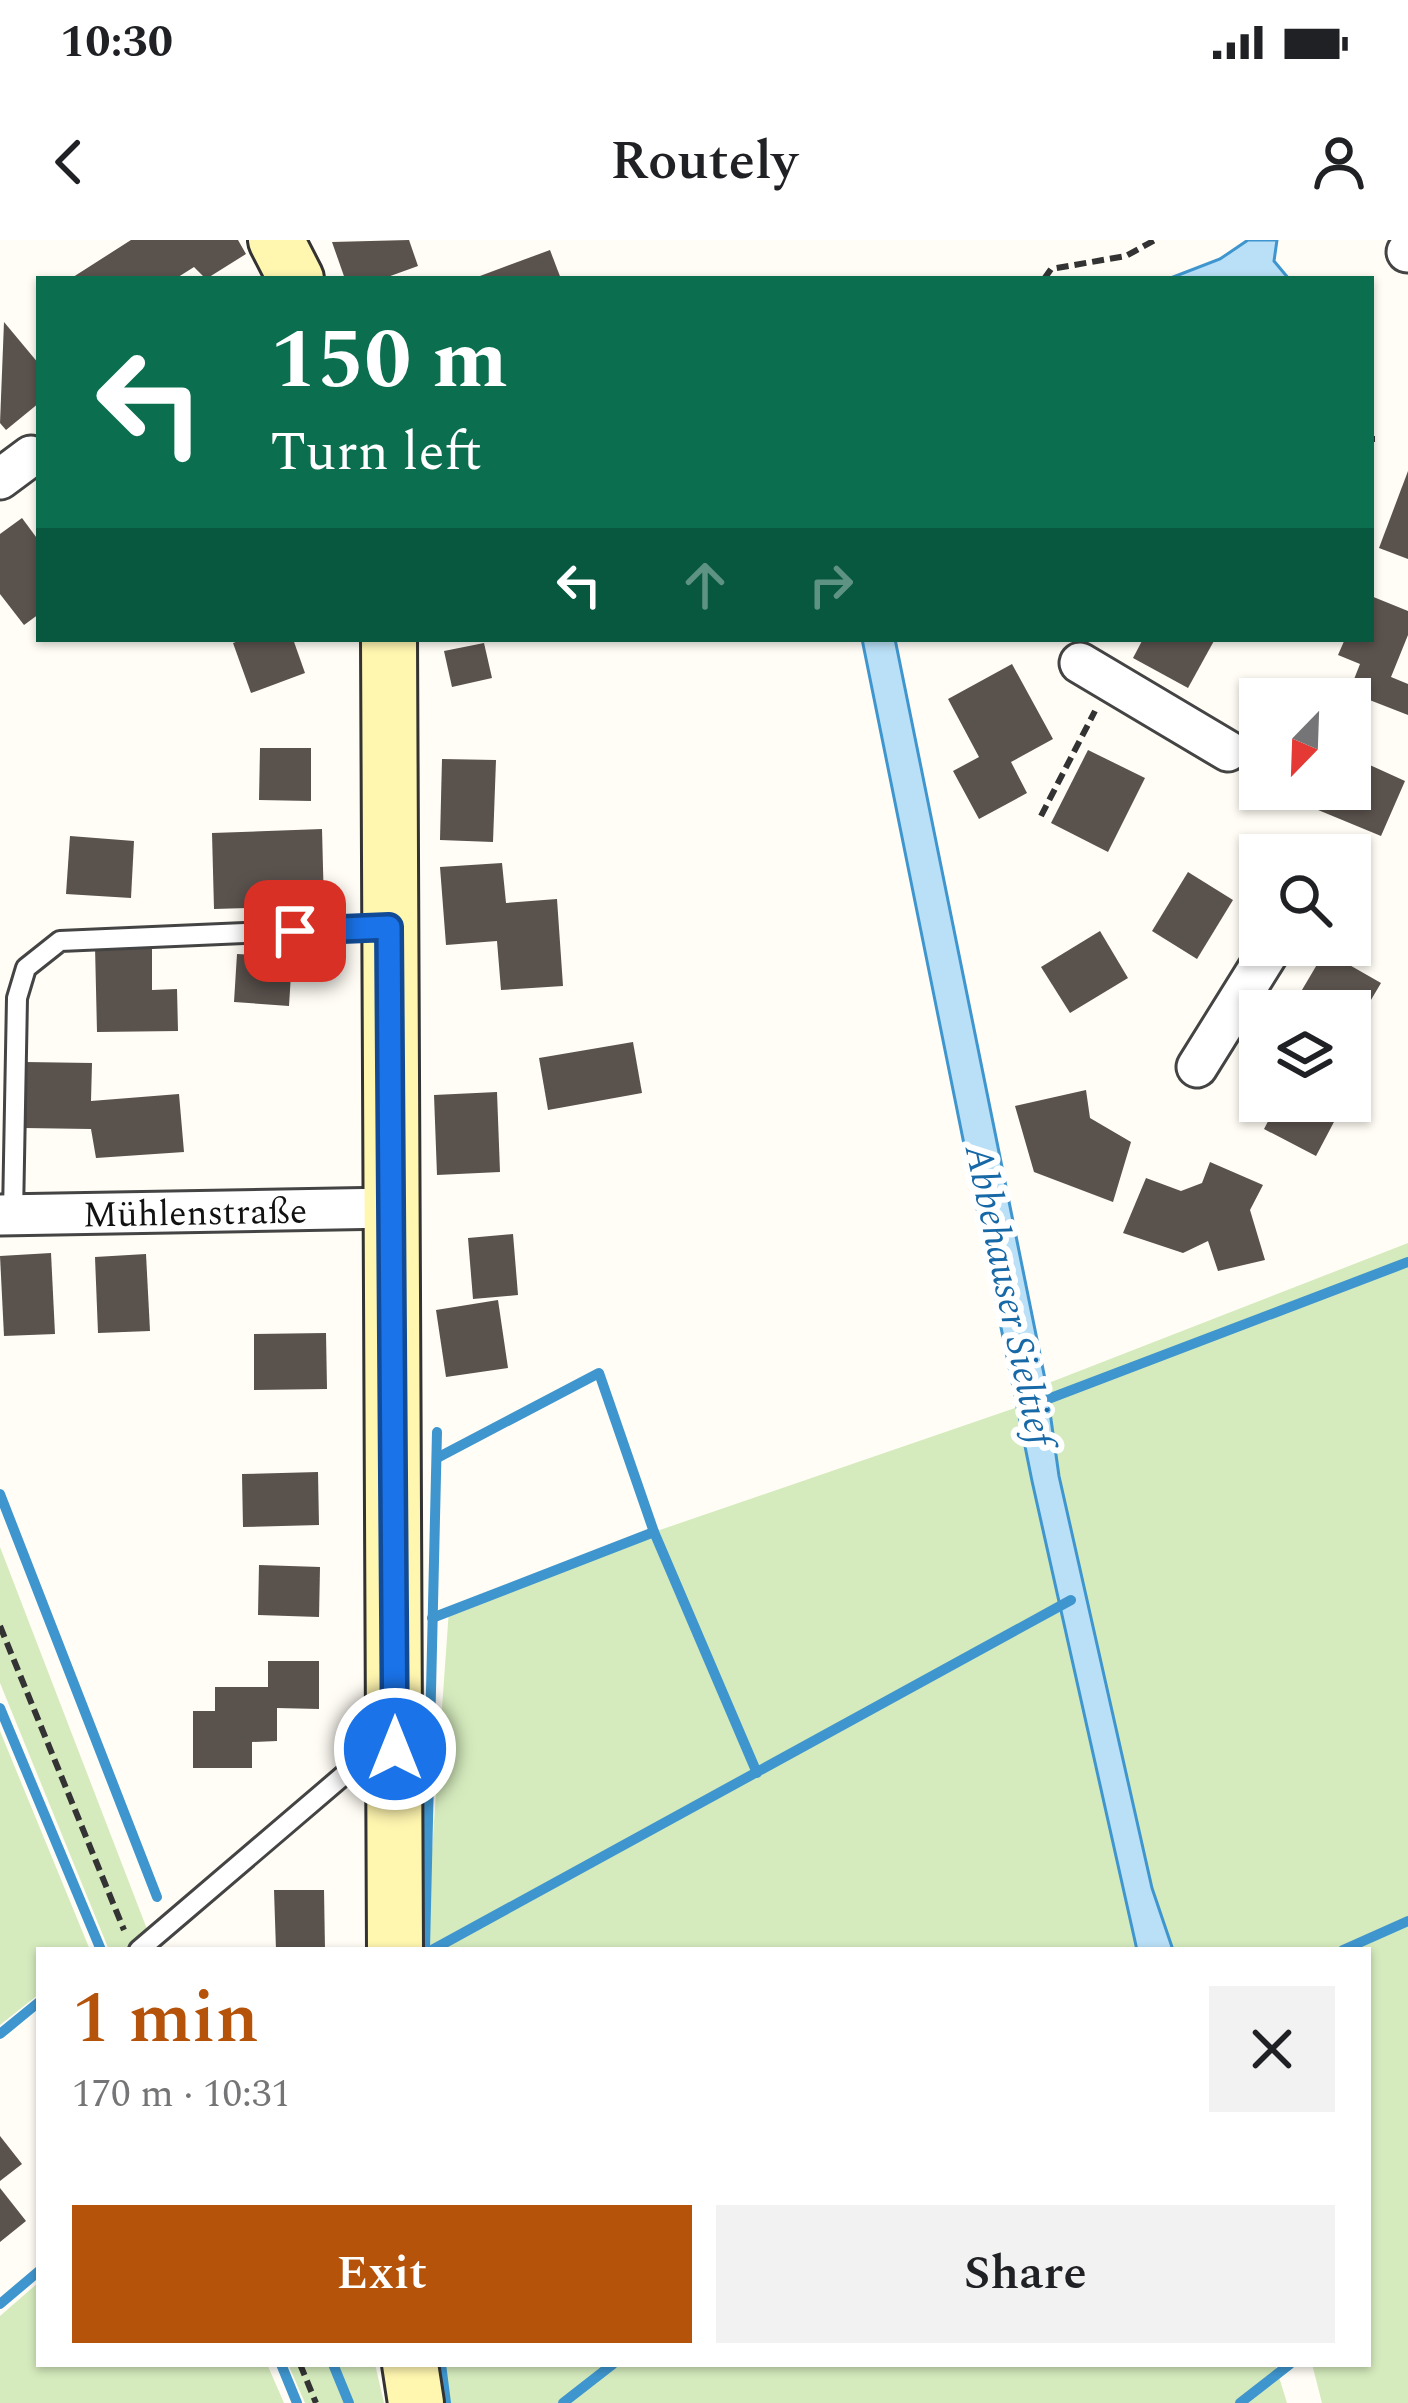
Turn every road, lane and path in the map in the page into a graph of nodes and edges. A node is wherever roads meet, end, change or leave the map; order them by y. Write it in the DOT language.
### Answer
graph roads {
  1 [pos="276,240"];
  2 [pos="1155,240"];
  3 [pos="294,276"];
  4 [pos="1046,276"];
  5 [pos="389,642"];
  6 [pos="1095,672"];
  7 [pos="1228,751"];
  8 [pos="1041,816"];
  9 [pos="389,927"];
  10 [pos="1260,966"];
  11 [pos="1197,1067"];
  12 [pos="391,1208"];
  13 [pos="7,1214"];
  14 [pos="0,1626"];
  15 [pos="395,1749"];
  16 [pos="135,1947"];
  17 [pos="140,1947"];
  18 [pos="395,1947"];
  19 [pos="301,2367"];
  20 [pos="410,2367"];
  21 [pos="316,2403"];
  22 [pos="416,2403"];
  1 -- 3 [label="main road"];
  2 -- 4 [label="path"];
  5 -- 9 [label="main road"];
  6 -- 7 [label="street"];
  6 -- 8 [label="path"];
  9 -- 12 [label="main road"];
  9 -- 13 [label="lane"];
  10 -- 11 [label="street"];
  12 -- 13 [label="street, Mühlenstraße"];
  12 -- 15 [label="main road"];
  14 -- 16 [label="path"];
  15 -- 17 [label="lane"];
  15 -- 18 [label="main road"];
  19 -- 21 [label="path"];
  20 -- 22 [label="main road"];
}
